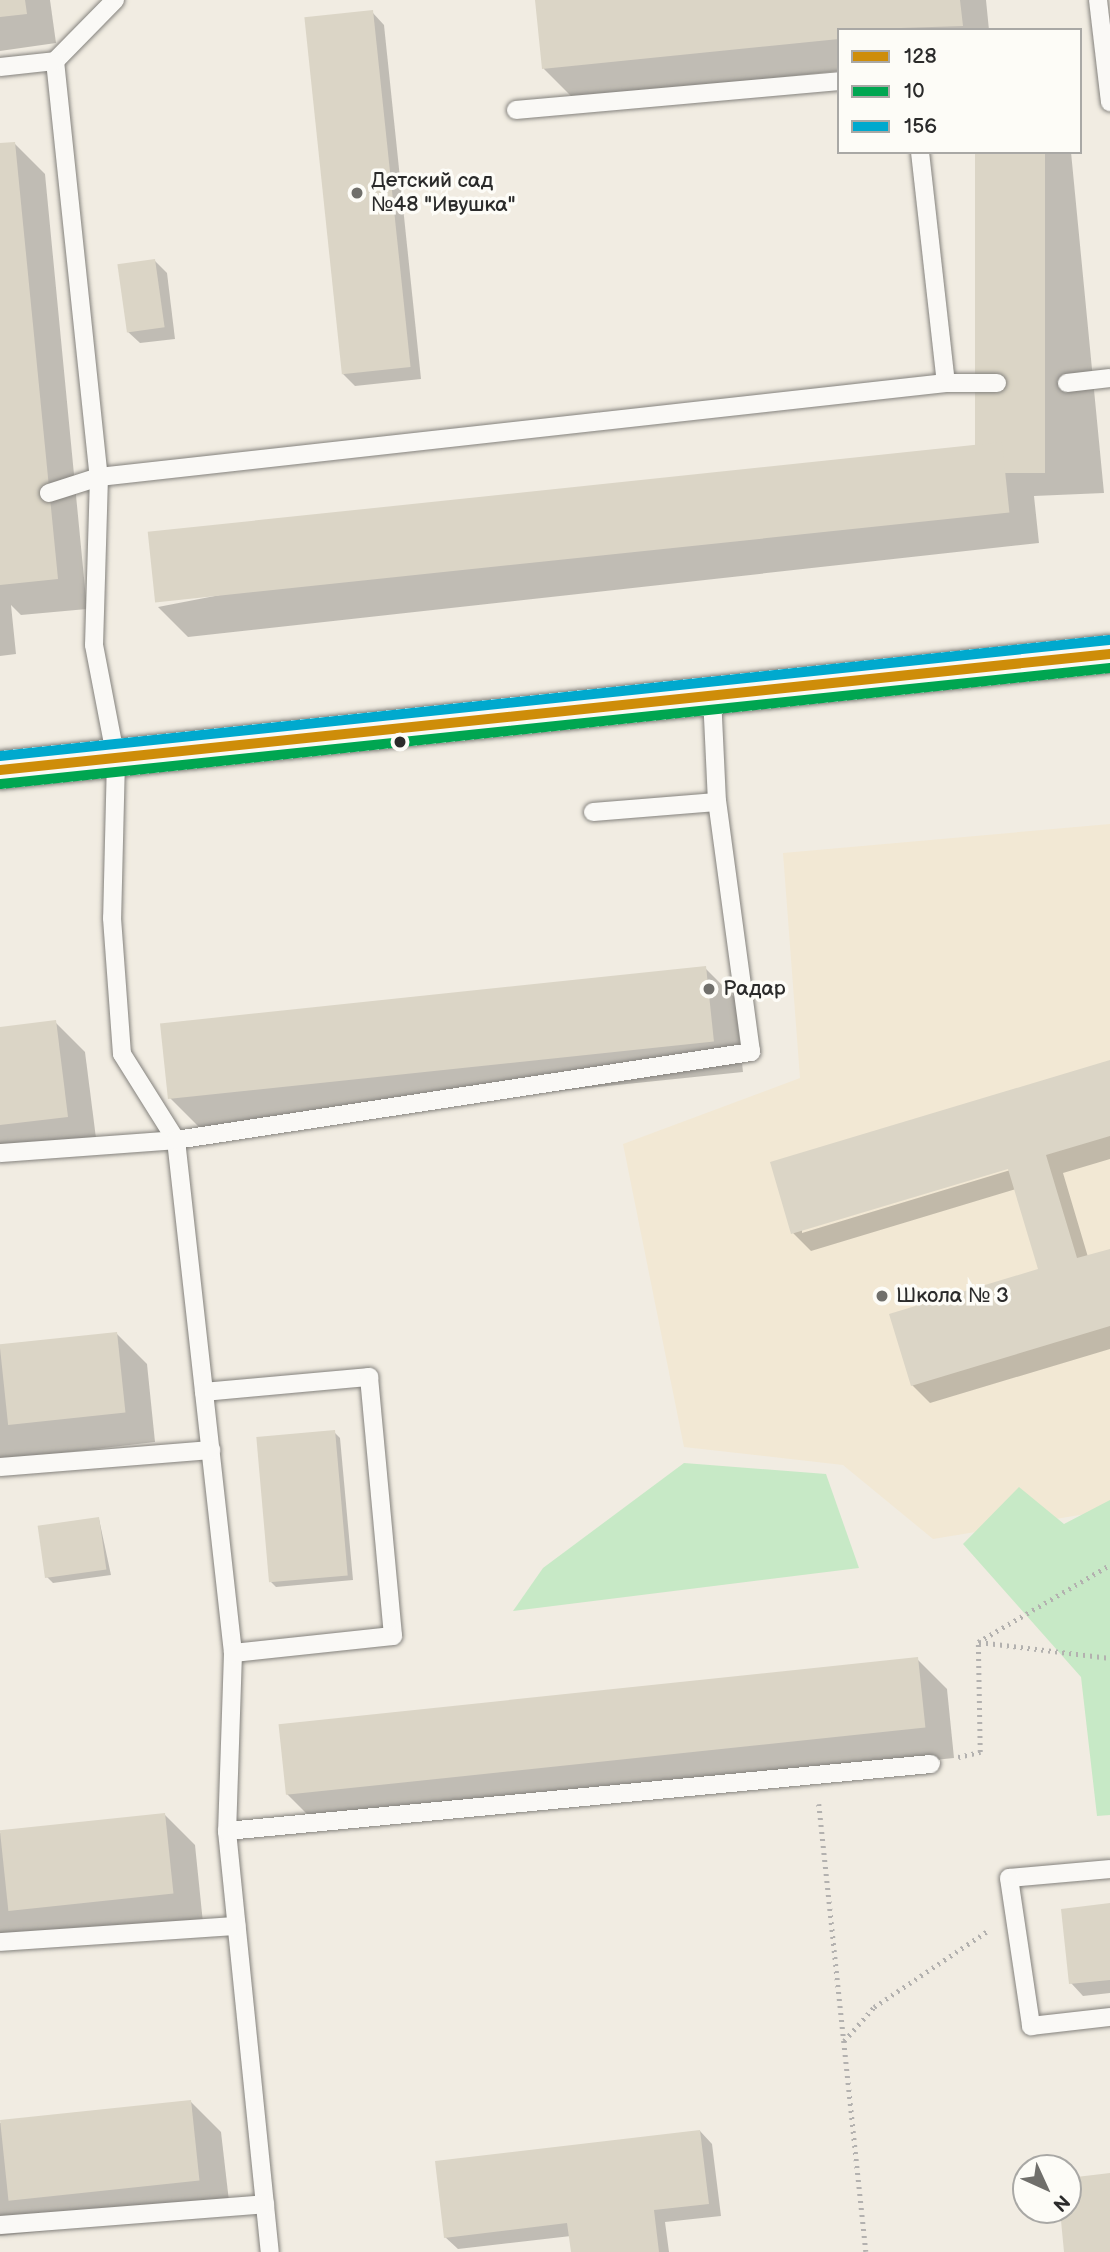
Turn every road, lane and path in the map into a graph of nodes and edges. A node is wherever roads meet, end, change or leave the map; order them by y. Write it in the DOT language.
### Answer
graph roads {
  1 [pos="115,0"];
  2 [pos="1098,0"];
  3 [pos="55,61"];
  4 [pos="0,67"];
  5 [pos="1109,75"];
  6 [pos="837,81"];
  7 [pos="1110,102"];
  8 [pos="516,110"];
  9 [pos="920,154"];
  10 [pos="1110,378"];
  11 [pos="946,383"];
  12 [pos="998,383"];
  13 [pos="1067,383"];
  14 [pos="99,477"];
  15 [pos="49,493"];
  16 [pos="1110,654"];
  17 [pos="712,696"];
  18 [pos="116,759"];
  19 [pos="0,770"];
  20 [pos="717,802"];
  21 [pos="593,812"];
  22 [pos="176,1140"];
  23 [pos="0,1153"];
  24 [pos="204,1392"];
  25 [pos="211,1450"];
  26 [pos="0,1467"];
  27 [pos="1110,1565"];
  28 [pos="978,1642"];
  29 [pos="233,1653"];
  30 [pos="1110,1658"];
  31 [pos="931,1764"];
  32 [pos="816,1775"];
  33 [pos="227,1831"];
  34 [pos="1110,1869"];
  35 [pos="1014,1913"];
  36 [pos="236,1926"];
  37 [pos="0,1941"];
  38 [pos="1110,2017"];
  39 [pos="844,2042"];
  40 [pos="265,2204"];
  41 [pos="0,2225"];
  42 [pos="270,2252"];
  43 [pos="866,2252"];
  1 -- 3 [label="lane"];
  2 -- 5 [label="lane"];
  3 -- 4 [label="lane"];
  3 -- 14 [label="lane"];
  5 -- 7 [label="lane"];
  6 -- 8 [label="lane"];
  9 -- 11 [label="lane"];
  10 -- 13 [label="lane"];
  11 -- 12 [label="lane"];
  11 -- 14 [label="lane"];
  14 -- 15 [label="lane"];
  14 -- 18 [label="lane"];
  16 -- 17 [label="street"];
  17 -- 18 [label="street"];
  17 -- 20 [label="lane"];
  18 -- 19 [label="street"];
  18 -- 22 [label="lane"];
  20 -- 21 [label="lane"];
  20 -- 22 [label="lane"];
  22 -- 23 [label="lane"];
  22 -- 24 [label="lane"];
  24 -- 25 [label="lane"];
  24 -- 29 [label="lane"];
  25 -- 26 [label="lane"];
  25 -- 29 [label="lane"];
  27 -- 28 [label="path"];
  28 -- 30 [label="path"];
  28 -- 31 [label="path"];
  29 -- 33 [label="lane"];
  31 -- 32 [label="lane"];
  32 -- 33 [label="lane"];
  32 -- 39 [label="path"];
  33 -- 36 [label="lane"];
  34 -- 35 [label="lane"];
  35 -- 38 [label="lane"];
  35 -- 39 [label="path"];
  36 -- 37 [label="lane"];
  36 -- 40 [label="lane"];
  39 -- 43 [label="path"];
  40 -- 41 [label="lane"];
  40 -- 42 [label="lane"];
}
